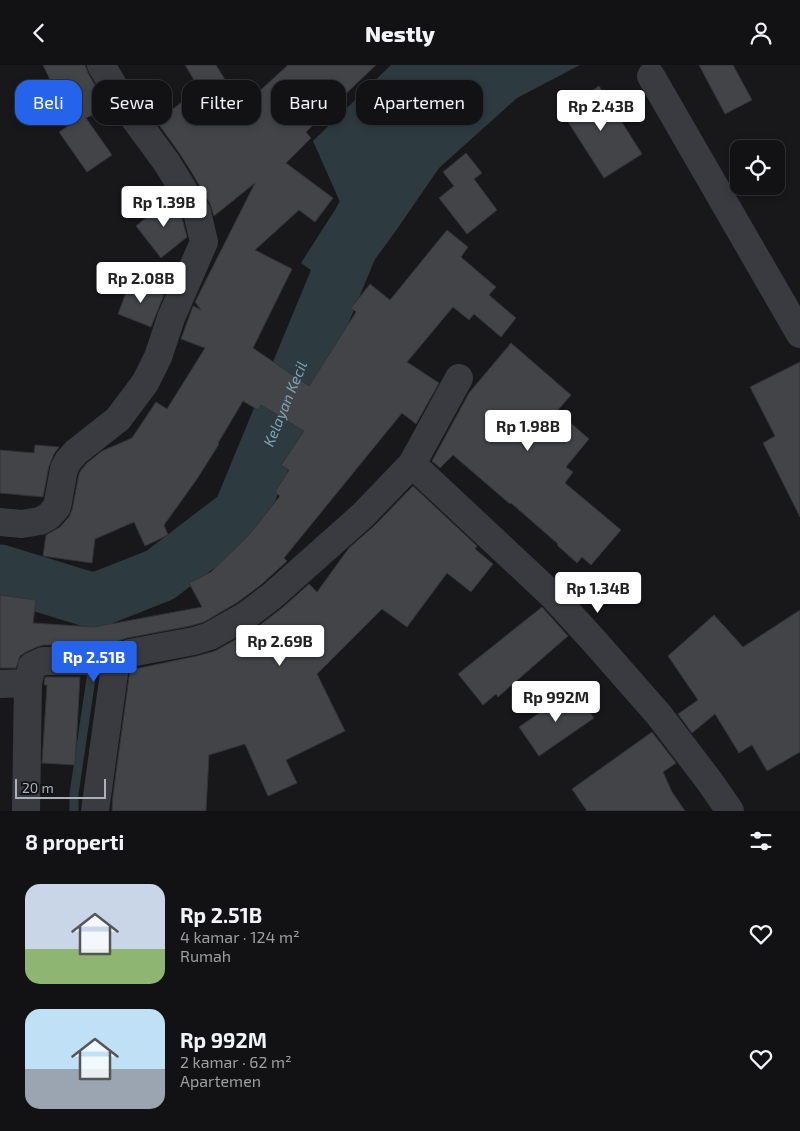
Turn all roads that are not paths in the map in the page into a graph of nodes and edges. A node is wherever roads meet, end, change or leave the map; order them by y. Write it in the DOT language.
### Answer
graph roads {
  1 [pos="101,65"];
  2 [pos="651,76"];
  3 [pos="800,334"];
  4 [pos="458,378"];
  5 [pos="412,464"];
  6 [pos="0,522"];
  7 [pos="112,660"];
  8 [pos="28,683"];
  9 [pos="0,684"];
  10 [pos="26,811"];
  11 [pos="95,811"];
  12 [pos="730,811"];
  1 -- 6 [label="street"];
  2 -- 3 [label="street"];
  4 -- 5 [label="street"];
  5 -- 7 [label="street"];
  5 -- 12 [label="street"];
  7 -- 8 [label="street"];
  7 -- 11 [label="street"];
  8 -- 9 [label="street"];
  8 -- 10 [label="street"];
}
